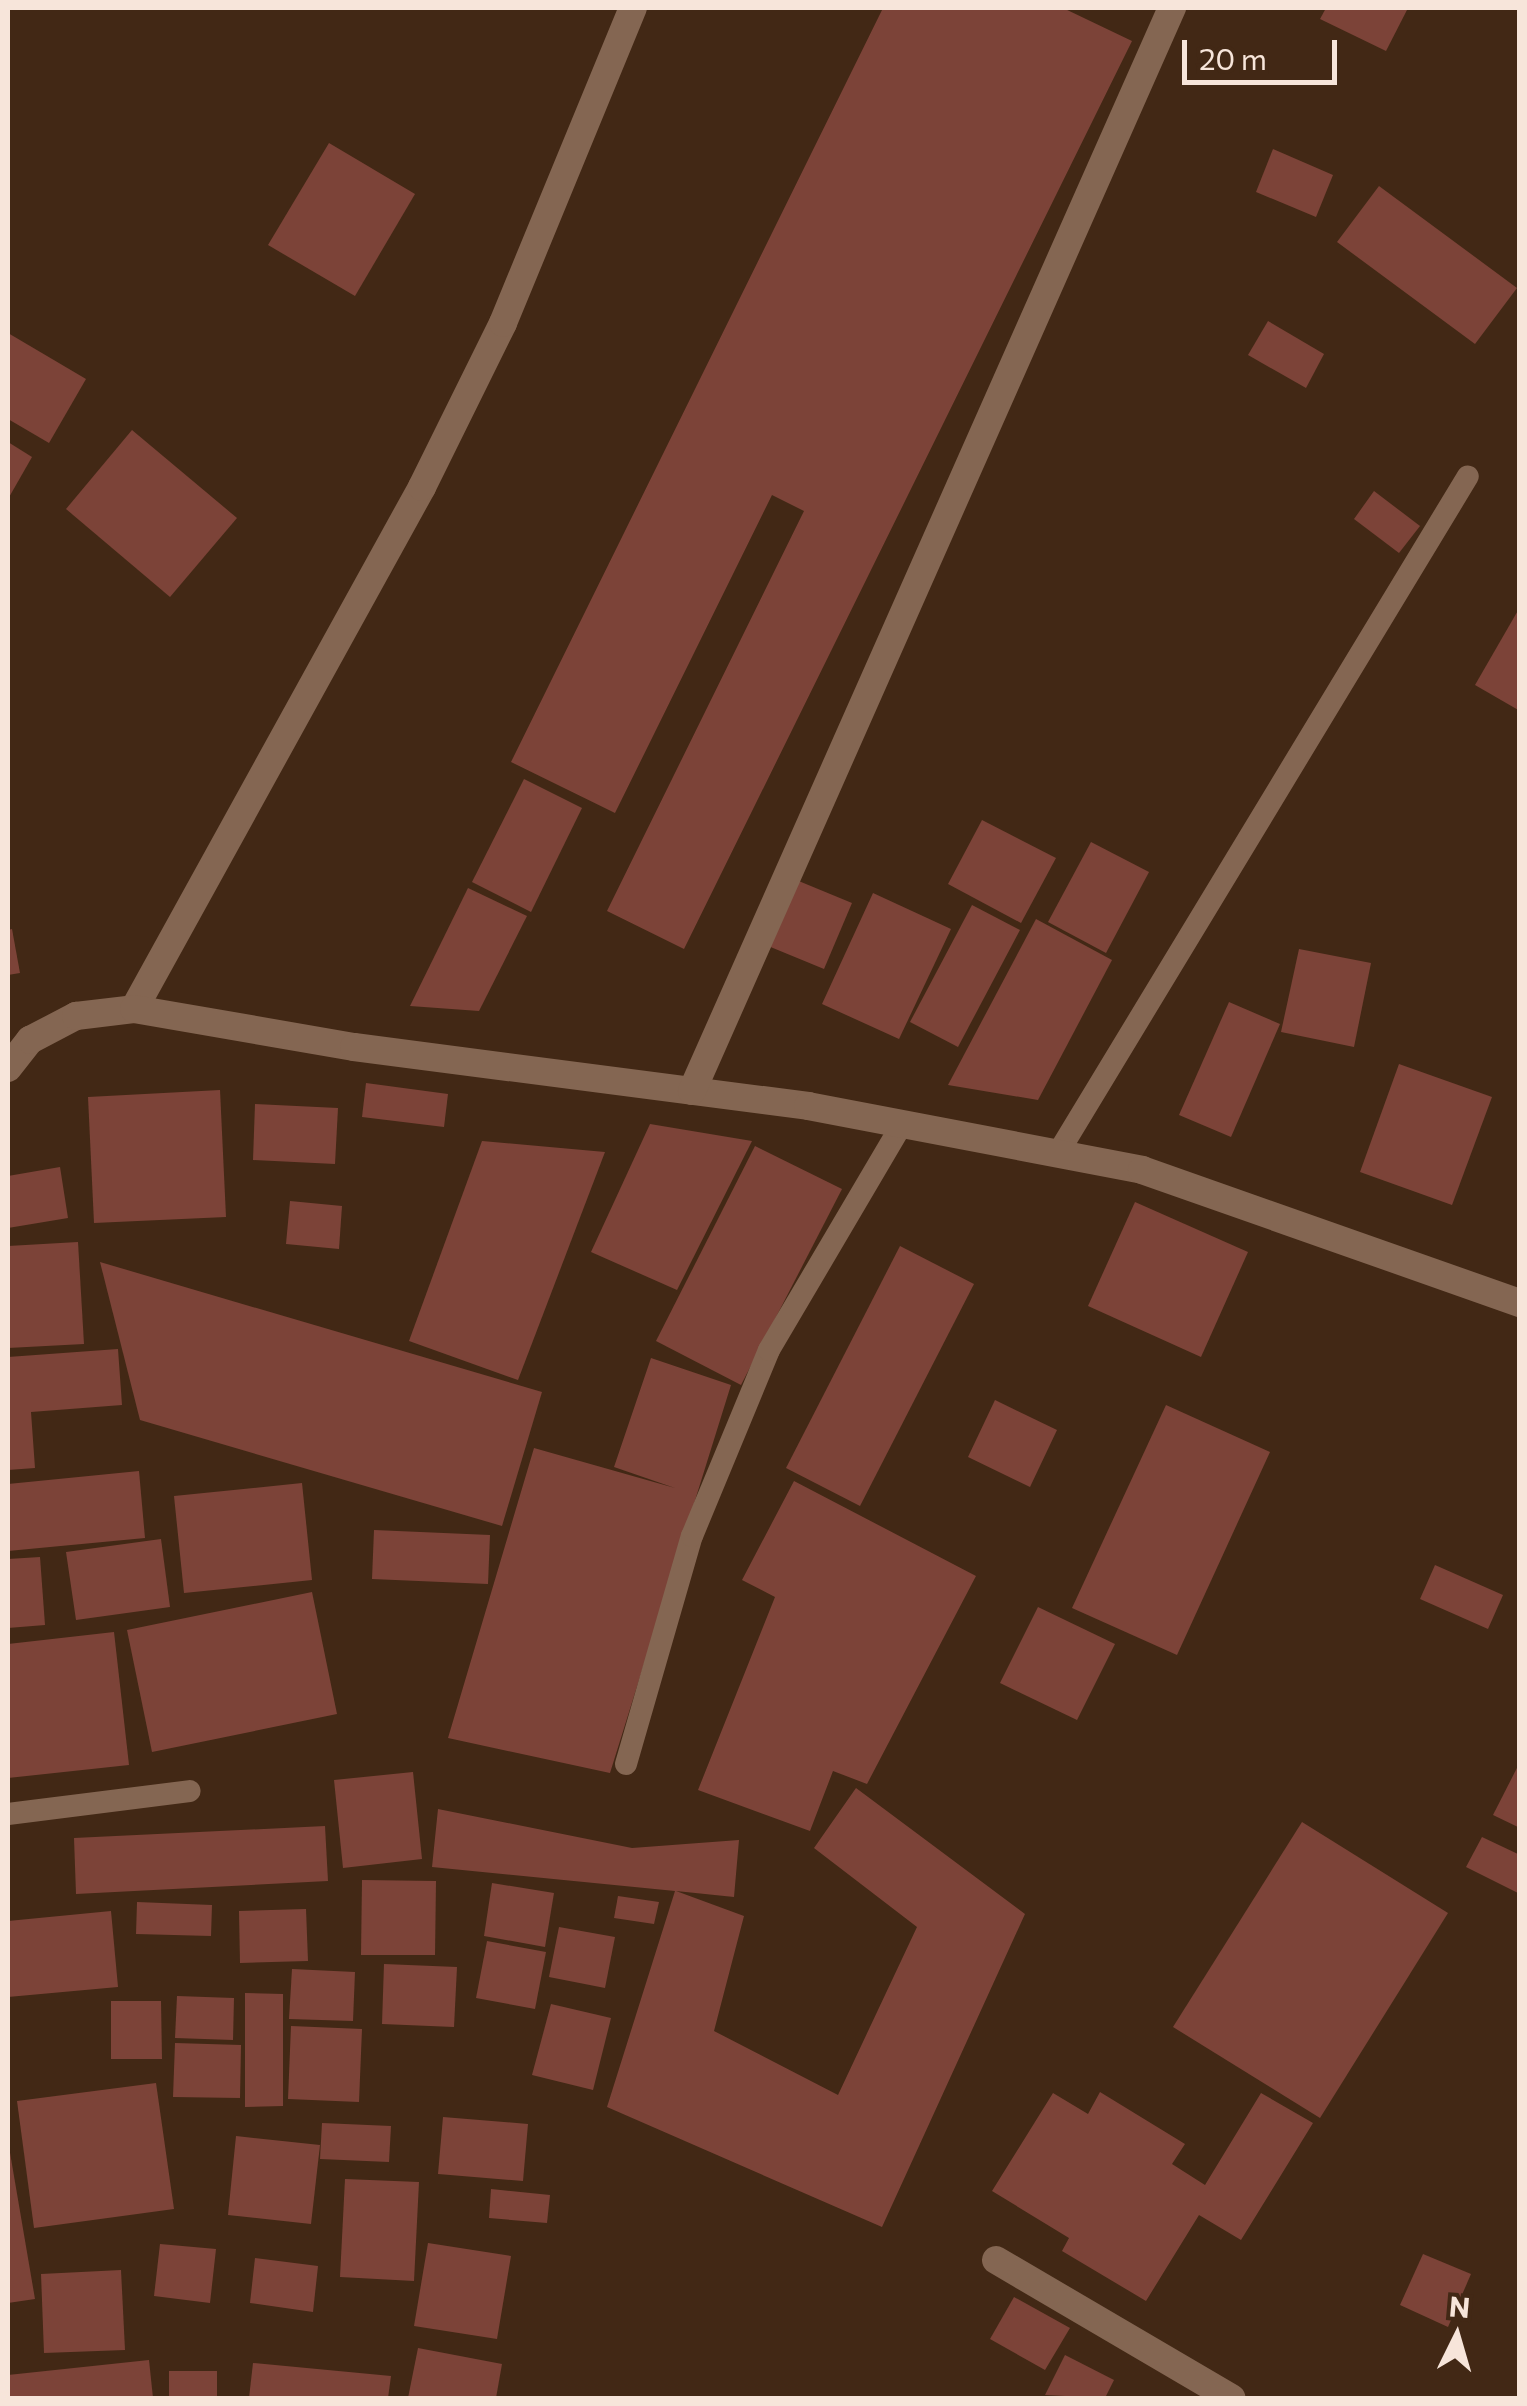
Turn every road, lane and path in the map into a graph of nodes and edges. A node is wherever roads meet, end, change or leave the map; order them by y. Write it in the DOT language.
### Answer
graph roads {
  1 [pos="633,8"];
  2 [pos="1172,8"];
  3 [pos="1468,476"];
  4 [pos="134,1009"];
  5 [pos="8,1068"];
  6 [pos="692,1091"];
  7 [pos="902,1124"];
  8 [pos="1058,1153"];
  9 [pos="1520,1303"];
  10 [pos="626,1764"];
  11 [pos="190,1791"];
  12 [pos="8,1814"];
  13 [pos="996,2260"];
  14 [pos="1231,2398"];
  1 -- 4 [label="street"];
  2 -- 6 [label="street"];
  3 -- 8 [label="lane"];
  4 -- 5 [label="street"];
  4 -- 6 [label="street"];
  6 -- 7 [label="street"];
  7 -- 8 [label="street"];
  7 -- 10 [label="lane"];
  8 -- 9 [label="street"];
  11 -- 12 [label="lane"];
  13 -- 14 [label="street"];
}
